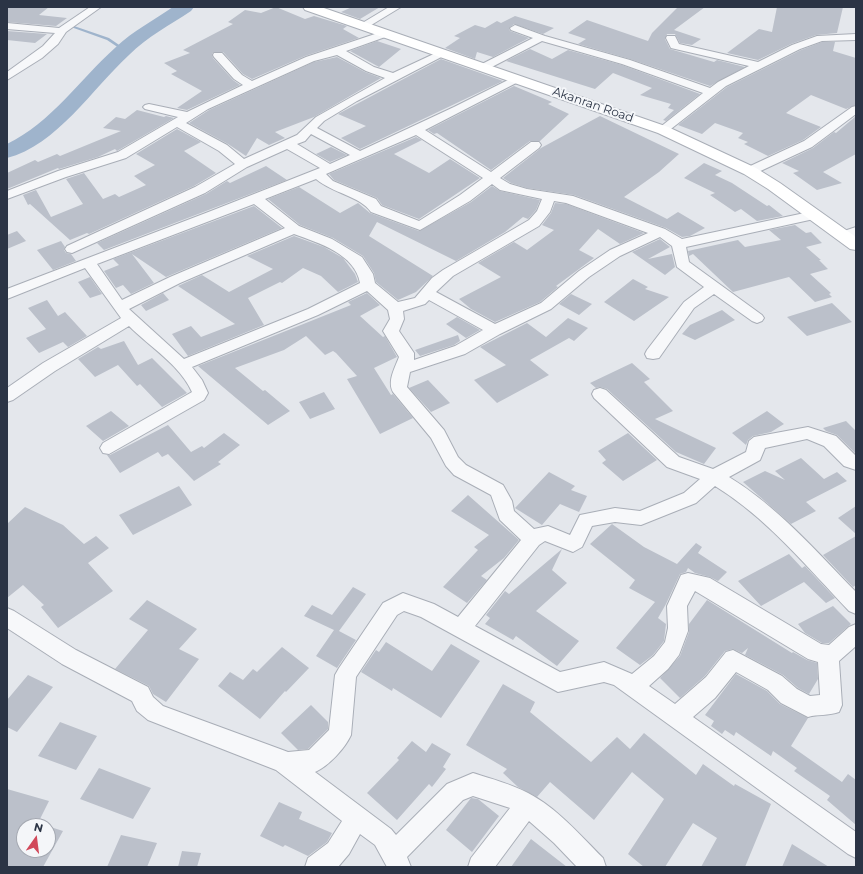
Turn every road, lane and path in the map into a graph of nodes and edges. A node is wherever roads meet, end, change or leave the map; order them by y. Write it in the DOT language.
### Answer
graph roads {
  1 [pos="96,7"];
  2 [pos="309,7"];
  3 [pos="396,7"];
  4 [pos="364,25"];
  5 [pos="7,26"];
  6 [pos="515,28"];
  7 [pos="61,31"];
  8 [pos="384,34"];
  9 [pos="541,38"];
  10 [pos="671,38"];
  11 [pos="854,38"];
  12 [pos="338,51"];
  13 [pos="442,54"];
  14 [pos="218,55"];
  15 [pos="761,66"];
  16 [pos="482,68"];
  17 [pos="7,77"];
  18 [pos="394,77"];
  19 [pos="516,79"];
  20 [pos="251,85"];
  21 [pos="710,92"];
  22 [pos="149,107"];
  23 [pos="856,109"];
  24 [pos="183,120"];
  25 [pos="310,129"];
  26 [pos="415,129"];
  27 [pos="663,130"];
  28 [pos="288,144"];
  29 [pos="535,145"];
  30 [pos="359,155"];
  31 [pos="243,164"];
  32 [pos="324,171"];
  33 [pos="750,172"];
  34 [pos="492,179"];
  35 [pos="7,195"];
  36 [pos="550,196"];
  37 [pos="255,198"];
  38 [pos="814,215"];
  39 [pos="294,229"];
  40 [pos="660,232"];
  41 [pos="849,233"];
  42 [pos="678,244"];
  43 [pos="856,245"];
  44 [pos="72,248"];
  45 [pos="88,262"];
  46 [pos="368,285"];
  47 [pos="714,287"];
  48 [pos="7,294"];
  49 [pos="428,294"];
  50 [pos="395,308"];
  51 [pos="125,313"];
  52 [pos="757,318"];
  53 [pos="495,330"];
  54 [pos="653,354"];
  55 [pos="181,366"];
  56 [pos="402,369"];
  57 [pos="600,394"];
  58 [pos="7,396"];
  59 [pos="109,448"];
  60 [pos="856,463"];
  61 [pos="714,477"];
  62 [pos="532,540"];
  63 [pos="856,605"];
  64 [pos="7,617"];
  65 [pos="461,628"];
  66 [pos="856,633"];
  67 [pos="828,656"];
  68 [pos="632,686"];
  69 [pos="675,717"];
  70 [pos="257,744"];
  71 [pos="286,763"];
  72 [pos="527,805"];
  73 [pos="356,818"];
  74 [pos="856,846"];
  75 [pos="397,861"];
  76 [pos="317,867"];
  77 [pos="480,867"];
  78 [pos="594,867"];
  1 -- 7 [label="street"];
  2 -- 4 [label="main road, Akanran Road"];
  3 -- 4 [label="street"];
  4 -- 8 [label="main road, Akanran Road"];
  5 -- 7 [label="street"];
  6 -- 9 [label="street"];
  7 -- 17 [label="street"];
  8 -- 12 [label="street"];
  8 -- 13 [label="main road, Akanran Road"];
  9 -- 16 [label="street"];
  9 -- 21 [label="street"];
  10 -- 15 [label="street"];
  11 -- 15 [label="street"];
  12 -- 18 [label="street"];
  12 -- 20 [label="street"];
  13 -- 16 [label="main road, Akanran Road"];
  13 -- 18 [label="street"];
  14 -- 20 [label="street"];
  15 -- 21 [label="street"];
  16 -- 19 [label="main road, Akanran Road"];
  18 -- 25 [label="street"];
  19 -- 26 [label="street"];
  19 -- 27 [label="main road, Akanran Road"];
  20 -- 24 [label="street"];
  21 -- 27 [label="street"];
  22 -- 24 [label="street"];
  23 -- 33 [label="street"];
  24 -- 31 [label="street"];
  24 -- 35 [label="street"];
  25 -- 28 [label="street"];
  25 -- 30 [label="street"];
  26 -- 30 [label="street"];
  26 -- 34 [label="street"];
  27 -- 33 [label="main road, Akanran Road"];
  28 -- 31 [label="street"];
  28 -- 32 [label="street"];
  29 -- 34 [label="street"];
  30 -- 32 [label="street"];
  31 -- 44 [label="street"];
  32 -- 34 [label="street"];
  32 -- 37 [label="street"];
  33 -- 38 [label="main road, Akanran Road"];
  34 -- 36 [label="street"];
  36 -- 40 [label="street"];
  36 -- 49 [label="street"];
  37 -- 39 [label="street"];
  37 -- 45 [label="street"];
  38 -- 41 [label="main road, Akanran Road"];
  38 -- 42 [label="street"];
  39 -- 46 [label="street"];
  39 -- 51 [label="street"];
  40 -- 42 [label="street"];
  40 -- 53 [label="street"];
  41 -- 43 [label="main road, Akanran Road"];
  42 -- 47 [label="street"];
  45 -- 48 [label="street"];
  45 -- 51 [label="street"];
  46 -- 50 [label="street"];
  46 -- 55 [label="street"];
  47 -- 52 [label="street"];
  47 -- 54 [label="street"];
  49 -- 50 [label="street"];
  49 -- 53 [label="street"];
  50 -- 56 [label="street"];
  51 -- 55 [label="street"];
  51 -- 58 [label="street"];
  53 -- 56 [label="street"];
  55 -- 59 [label="street"];
  56 -- 62 [label="street"];
  57 -- 61 [label="street"];
  60 -- 61 [label="street"];
  61 -- 62 [label="street"];
  61 -- 63 [label="street"];
  62 -- 65 [label="street"];
  64 -- 71 [label="street"];
  65 -- 68 [label="street"];
  65 -- 71 [label="street"];
  66 -- 67 [label="street"];
  67 -- 68 [label="street"];
  67 -- 69 [label="street"];
  68 -- 69 [label="street"];
  69 -- 74 [label="street"];
  70 -- 71 [label="street"];
  71 -- 73 [label="street"];
  72 -- 75 [label="street"];
  72 -- 77 [label="street"];
  72 -- 78 [label="street"];
  73 -- 75 [label="street"];
  73 -- 76 [label="street"];
}
